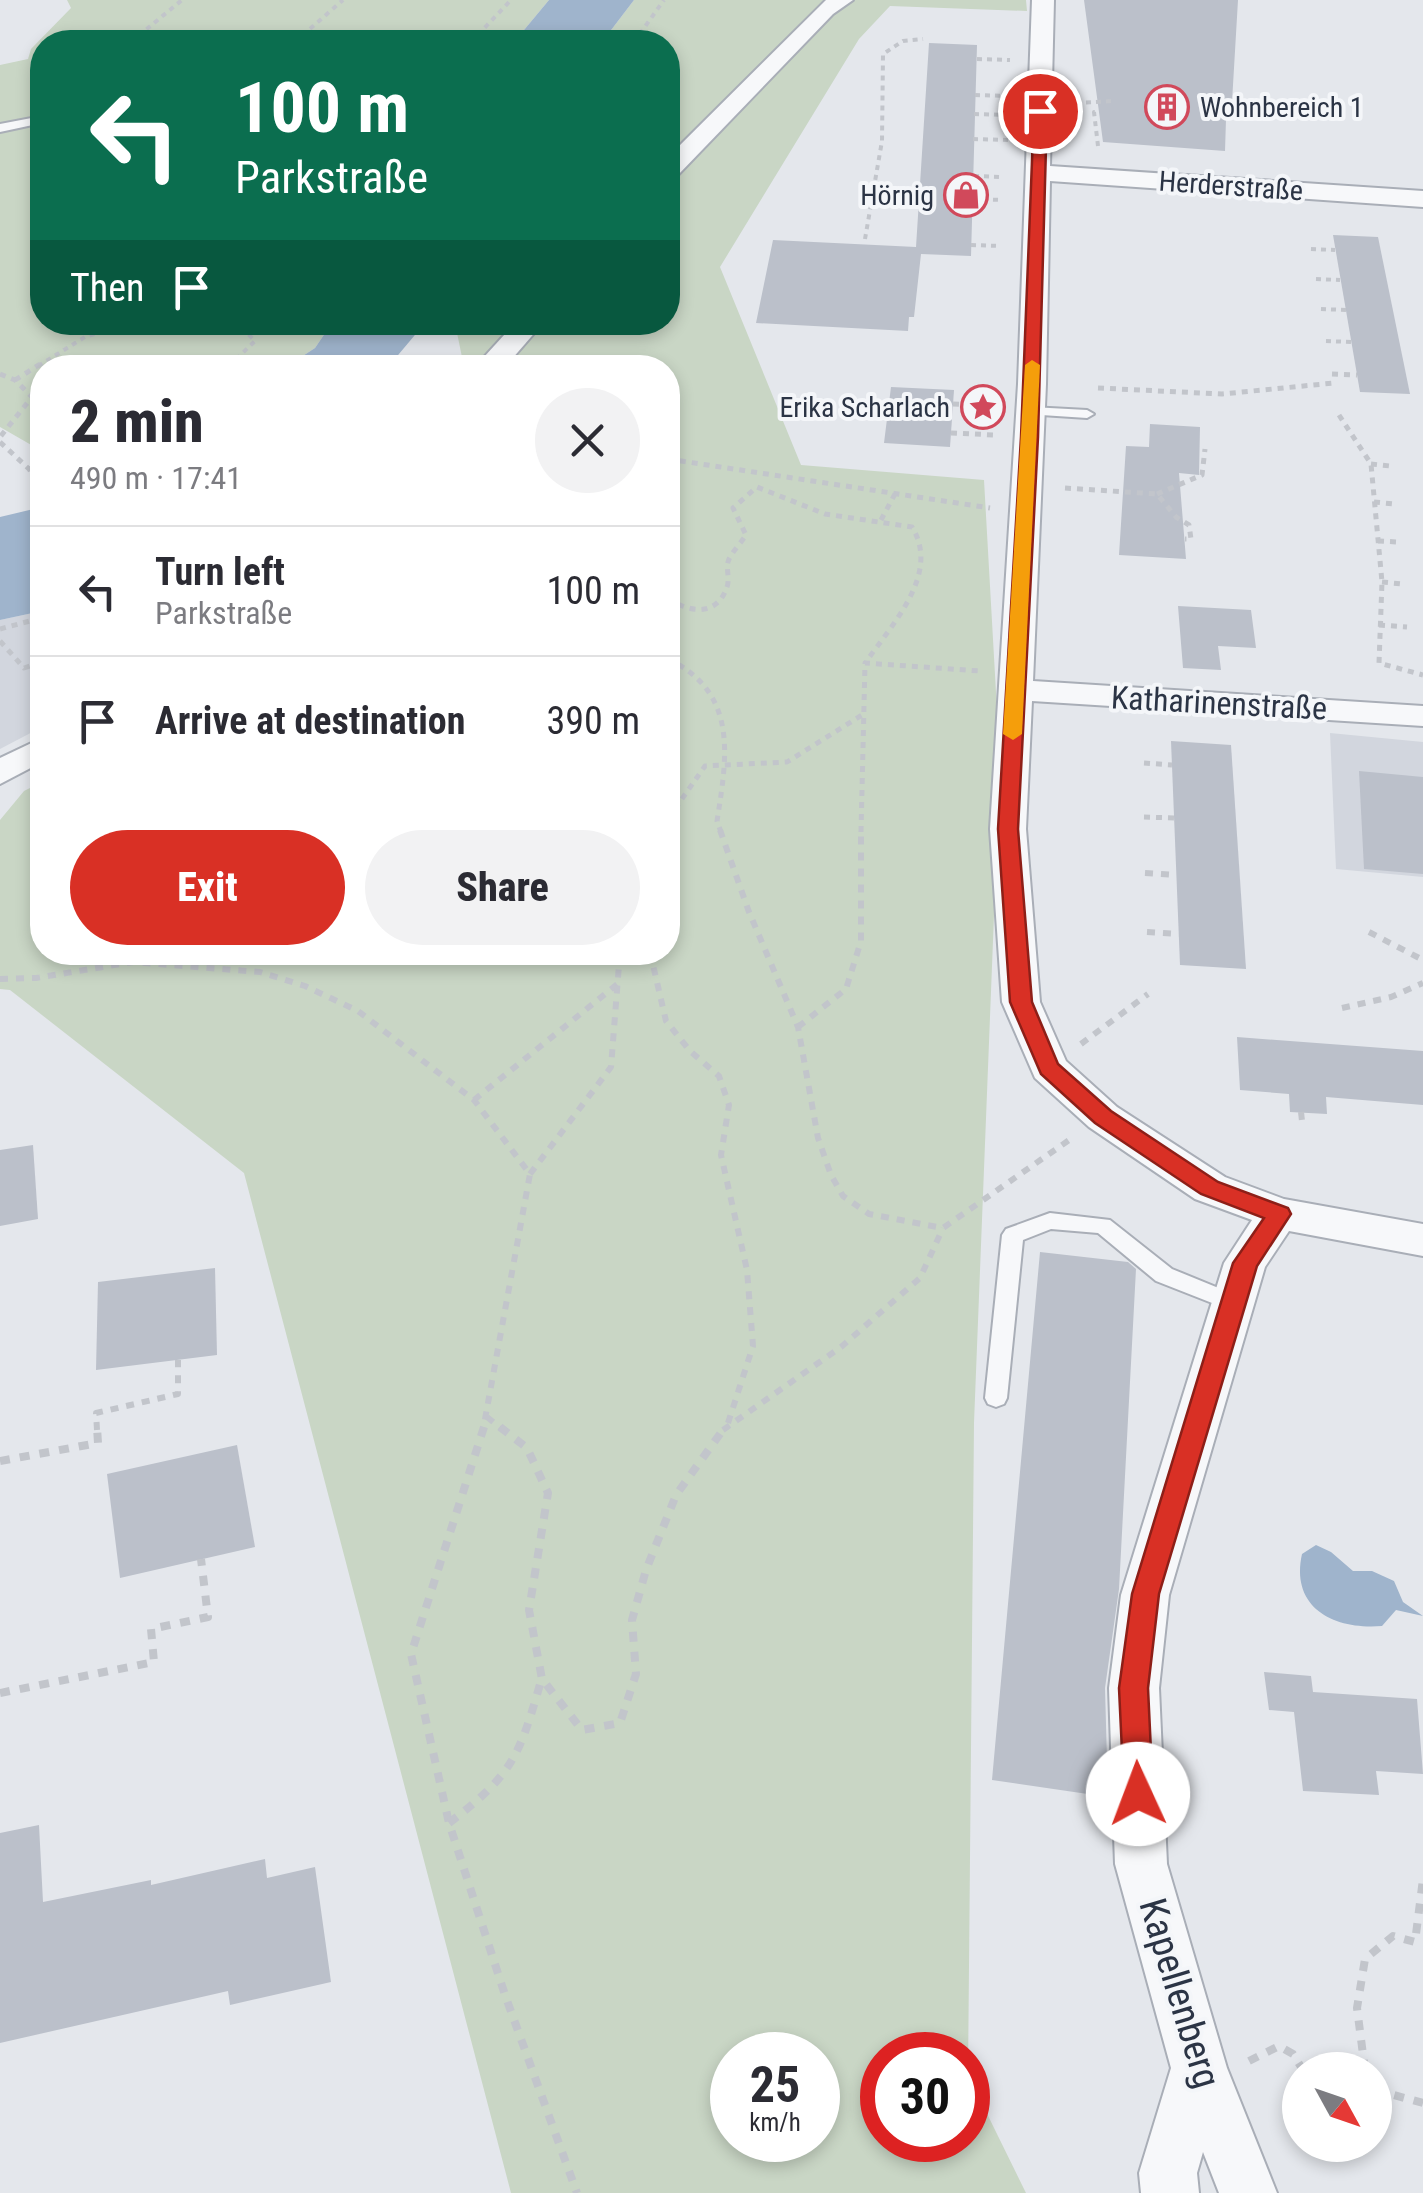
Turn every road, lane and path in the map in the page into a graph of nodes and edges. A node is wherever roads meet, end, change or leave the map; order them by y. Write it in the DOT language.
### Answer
graph roads {
  1 [pos="182,0"];
  2 [pos="343,0"];
  3 [pos="512,0"];
  4 [pos="664,0"];
  5 [pos="842,0"];
  6 [pos="1043,0"];
  7 [pos="146,30"];
  8 [pos="309,30"];
  9 [pos="483,30"];
  10 [pos="643,30"];
  11 [pos="922,38"];
  12 [pos="975,95"];
  13 [pos="986,95"];
  14 [pos="1076,101"];
  15 [pos="1112,102"];
  16 [pos="1079,112"];
  17 [pos="1094,112"];
  18 [pos="974,114"];
  19 [pos="986,114"];
  20 [pos="30,122"];
  21 [pos="0,128"];
  22 [pos="680,159"];
  23 [pos="1039,174"];
  24 [pos="1423,199"];
  25 [pos="865,238"];
  26 [pos="972,245"];
  27 [pos="984,245"];
  28 [pos="1311,249"];
  29 [pos="1335,250"];
  30 [pos="1316,278"];
  31 [pos="1340,280"];
  32 [pos="1321,309"];
  33 [pos="1346,310"];
  34 [pos="92,335"];
  35 [pos="249,335"];
  36 [pos="519,335"];
  37 [pos="1326,340"];
  38 [pos="1351,342"];
  39 [pos="57,355"];
  40 [pos="240,355"];
  41 [pos="500,355"];
  42 [pos="30,371"];
  43 [pos="0,374"];
  44 [pos="1332,374"];
  45 [pos="1358,375"];
  46 [pos="16,380"];
  47 [pos="1334,383"];
  48 [pos="1099,388"];
  49 [pos="30,395"];
  50 [pos="30,400"];
  51 [pos="1030,411"];
  52 [pos="1087,414"];
  53 [pos="1339,415"];
  54 [pos="0,439"];
  55 [pos="1205,449"];
  56 [pos="680,461"];
  57 [pos="1371,464"];
  58 [pos="1390,466"];
  59 [pos="30,469"];
  60 [pos="1068,488"];
  61 [pos="896,492"];
  62 [pos="1157,494"];
  63 [pos="1374,502"];
  64 [pos="1394,504"];
  65 [pos="1026,514"];
  66 [pos="882,520"];
  67 [pos="1185,539"];
  68 [pos="1378,541"];
  69 [pos="1398,542"];
  70 [pos="1382,582"];
  71 [pos="1402,584"];
  72 [pos="680,608"];
  73 [pos="30,621"];
  74 [pos="1379,625"];
  75 [pos="1406,627"];
  76 [pos="0,629"];
  77 [pos="0,640"];
  78 [pos="866,662"];
  79 [pos="1379,663"];
  80 [pos="680,665"];
  81 [pos="30,666"];
  82 [pos="1380,673"];
  83 [pos="1423,675"];
  84 [pos="1015,682"];
  85 [pos="862,715"];
  86 [pos="1423,716"];
  87 [pos="30,755"];
  88 [pos="1144,764"];
  89 [pos="726,765"];
  90 [pos="1172,765"];
  91 [pos="0,773"];
  92 [pos="680,802"];
  93 [pos="1144,817"];
  94 [pos="1174,818"];
  95 [pos="1146,873"];
  96 [pos="1176,876"];
  97 [pos="1147,932"];
  98 [pos="1369,932"];
  99 [pos="1179,934"];
  100 [pos="1423,960"];
  101 [pos="110,965"];
  102 [pos="171,965"];
  103 [pos="620,965"];
  104 [pos="653,965"];
  105 [pos="0,979"];
  106 [pos="620,982"];
  107 [pos="1423,982"];
  108 [pos="1148,994"];
  109 [pos="1342,1008"];
  110 [pos="798,1027"];
  111 [pos="1048,1068"];
  112 [pos="474,1100"];
  113 [pos="1103,1117"];
  114 [pos="530,1174"];
  115 [pos="1280,1214"];
  116 [pos="943,1228"];
  117 [pos="1423,1240"];
  118 [pos="1234,1304"];
  119 [pos="178,1360"];
  120 [pos="996,1398"];
  121 [pos="488,1417"];
  122 [pos="728,1423"];
  123 [pos="0,1461"];
  124 [pos="200,1559"];
  125 [pos="542,1680"];
  126 [pos="0,1694"];
  127 [pos="448,1823"];
  128 [pos="1423,1879"];
  129 [pos="1290,2052"];
  130 [pos="1362,2052"];
  131 [pos="1203,2079"];
  132 [pos="1392,2095"];
  133 [pos="1423,2104"];
  134 [pos="577,2193"];
  135 [pos="1170,2193"];
  136 [pos="1248,2193"];
  1 -- 7 [label="path"];
  2 -- 8 [label="path"];
  3 -- 9 [label="path"];
  4 -- 10 [label="path"];
  5 -- 22 [label="street"];
  6 -- 23 [label="street"];
  11 -- 25 [label="path"];
  12 -- 13 [label="path"];
  14 -- 15 [label="path"];
  16 -- 17 [label="path"];
  18 -- 19 [label="path"];
  20 -- 21 [label="lane"];
  23 -- 24 [label="street, Herderstraße"];
  23 -- 51 [label="street"];
  26 -- 27 [label="path"];
  28 -- 29 [label="path"];
  30 -- 31 [label="path"];
  32 -- 33 [label="path"];
  34 -- 39 [label="path"];
  35 -- 40 [label="path"];
  36 -- 41 [label="street"];
  37 -- 38 [label="path"];
  42 -- 46 [label="path"];
  43 -- 46 [label="path"];
  44 -- 45 [label="path"];
  46 -- 49 [label="path"];
  47 -- 48 [label="path"];
  50 -- 54 [label="path"];
  51 -- 52 [label="lane"];
  51 -- 65 [label="street"];
  53 -- 57 [label="path"];
  54 -- 59 [label="path"];
  55 -- 62 [label="path"];
  56 -- 61 [label="path"];
  57 -- 58 [label="path"];
  57 -- 63 [label="path"];
  60 -- 62 [label="path"];
  61 -- 65 [label="path"];
  61 -- 66 [label="path"];
  62 -- 67 [label="path"];
  63 -- 64 [label="path"];
  63 -- 68 [label="path"];
  65 -- 84 [label="street"];
  66 -- 72 [label="path"];
  66 -- 78 [label="path"];
  68 -- 69 [label="path"];
  68 -- 70 [label="path"];
  70 -- 71 [label="path"];
  70 -- 74 [label="path"];
  73 -- 76 [label="path"];
  74 -- 75 [label="path"];
  74 -- 79 [label="path"];
  77 -- 81 [label="path"];
  78 -- 84 [label="path"];
  78 -- 85 [label="path"];
  79 -- 82 [label="path"];
  79 -- 83 [label="path"];
  80 -- 89 [label="path"];
  84 -- 86 [label="street, Katharinenstraße"];
  84 -- 111 [label="street"];
  85 -- 89 [label="path"];
  85 -- 110 [label="path"];
  87 -- 91 [label="street"];
  88 -- 90 [label="path"];
  89 -- 92 [label="path"];
  89 -- 110 [label="path"];
  93 -- 94 [label="path"];
  95 -- 96 [label="path"];
  97 -- 99 [label="path"];
  98 -- 100 [label="path"];
  101 -- 105 [label="path"];
  102 -- 112 [label="path"];
  103 -- 106 [label="path"];
  104 -- 122 [label="path"];
  106 -- 112 [label="path"];
  106 -- 114 [label="path"];
  107 -- 109 [label="path"];
  108 -- 111 [label="path"];
  110 -- 116 [label="path"];
  111 -- 113 [label="street"];
  112 -- 114 [label="path"];
  113 -- 115 [label="street"];
  113 -- 116 [label="path"];
  114 -- 121 [label="path"];
  115 -- 117 [label="street"];
  115 -- 118 [label="street, Kapellenberg"];
  116 -- 122 [label="path"];
  118 -- 120 [label="lane"];
  118 -- 131 [label="street, Kapellenberg"];
  119 -- 123 [label="path"];
  121 -- 125 [label="path"];
  121 -- 127 [label="path"];
  122 -- 125 [label="path"];
  124 -- 126 [label="path"];
  125 -- 127 [label="path"];
  127 -- 134 [label="path"];
  128 -- 130 [label="path"];
  129 -- 131 [label="path"];
  131 -- 135 [label="street"];
  131 -- 136 [label="street, Kapellenberg"];
  132 -- 133 [label="path"];
}
